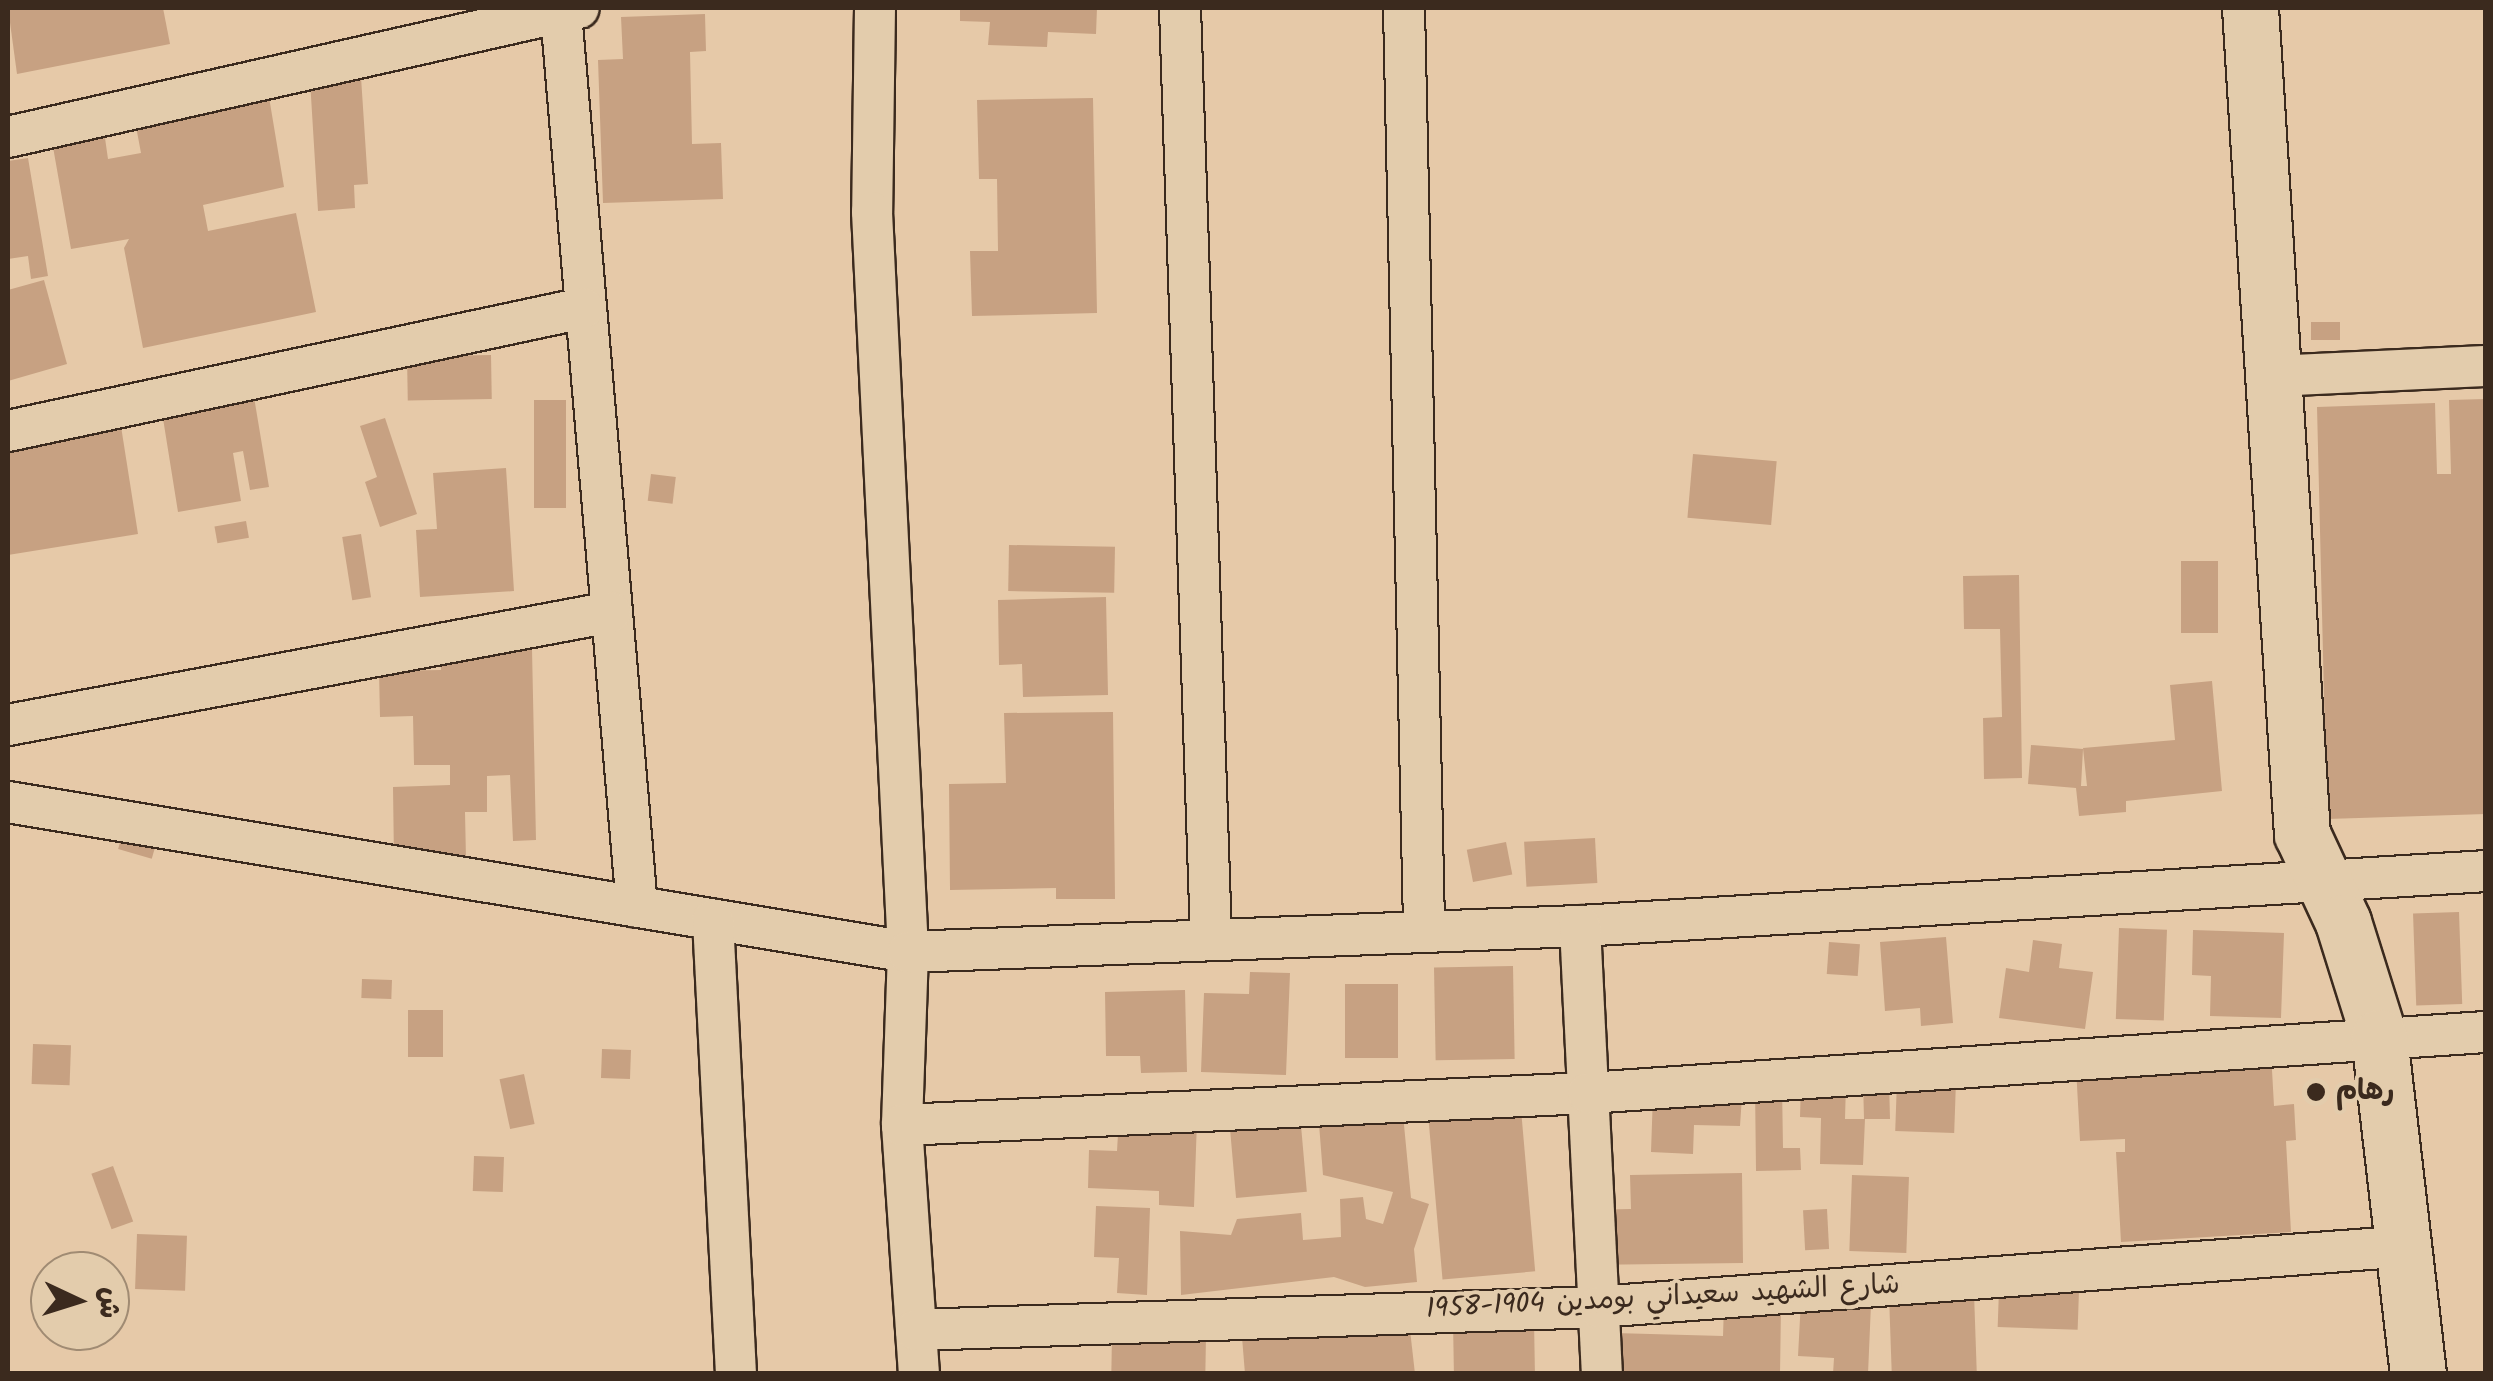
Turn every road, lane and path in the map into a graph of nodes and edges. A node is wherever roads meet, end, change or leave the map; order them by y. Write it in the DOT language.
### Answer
graph roads {
  1 [pos="875,8"];
  2 [pos="1180,8"];
  3 [pos="1404,8"];
  4 [pos="2250,8"];
  5 [pos="570,10"];
  6 [pos="8,137"];
  7 [pos="583,308"];
  8 [pos="2486,366"];
  9 [pos="2272,376"];
  10 [pos="8,431"];
  11 [pos="611,612"];
  12 [pos="8,724"];
  13 [pos="8,802"];
  14 [pos="2486,870"];
  15 [pos="2325,882"];
  16 [pos="637,908"];
  17 [pos="714,920"];
  18 [pos="1424,926"];
  19 [pos="1580,926"];
  20 [pos="1212,937"];
  21 [pos="908,952"];
  22 [pos="2486,1032"];
  23 [pos="2379,1036"];
  24 [pos="1588,1093"];
  25 [pos="902,1124"];
  26 [pos="2409,1246"];
  27 [pos="1598,1307"];
  28 [pos="916,1330"];
  29 [pos="736,1374"];
  30 [pos="919,1374"];
  31 [pos="1602,1374"];
  32 [pos="2418,1374"];
  1 -- 21 [label="street"];
  2 -- 20 [label="street"];
  3 -- 18 [label="street"];
  4 -- 9 [label="street"];
  5 -- 6 [label="street"];
  5 -- 7 [label="street"];
  7 -- 10 [label="street"];
  7 -- 11 [label="street"];
  8 -- 9 [label="street"];
  9 -- 15 [label="street"];
  11 -- 12 [label="street"];
  11 -- 16 [label="street"];
  13 -- 16 [label="street"];
  14 -- 15 [label="street"];
  15 -- 19 [label="street"];
  15 -- 23 [label="street"];
  16 -- 17 [label="street"];
  17 -- 21 [label="street"];
  17 -- 29 [label="street"];
  18 -- 19 [label="street"];
  18 -- 20 [label="street"];
  19 -- 24 [label="street"];
  20 -- 21 [label="street"];
  21 -- 25 [label="street"];
  22 -- 23 [label="street"];
  23 -- 24 [label="street"];
  23 -- 26 [label="street"];
  24 -- 25 [label="street"];
  24 -- 27 [label="street"];
  25 -- 28 [label="street"];
  26 -- 27 [label="street, شارع الشهيد سعيداني بومدين 1904-1958"];
  26 -- 32 [label="street"];
  27 -- 28 [label="street, شارع الشهيد سعيداني بومدين 1904-1958"];
  27 -- 31 [label="street"];
  28 -- 30 [label="street"];
}
